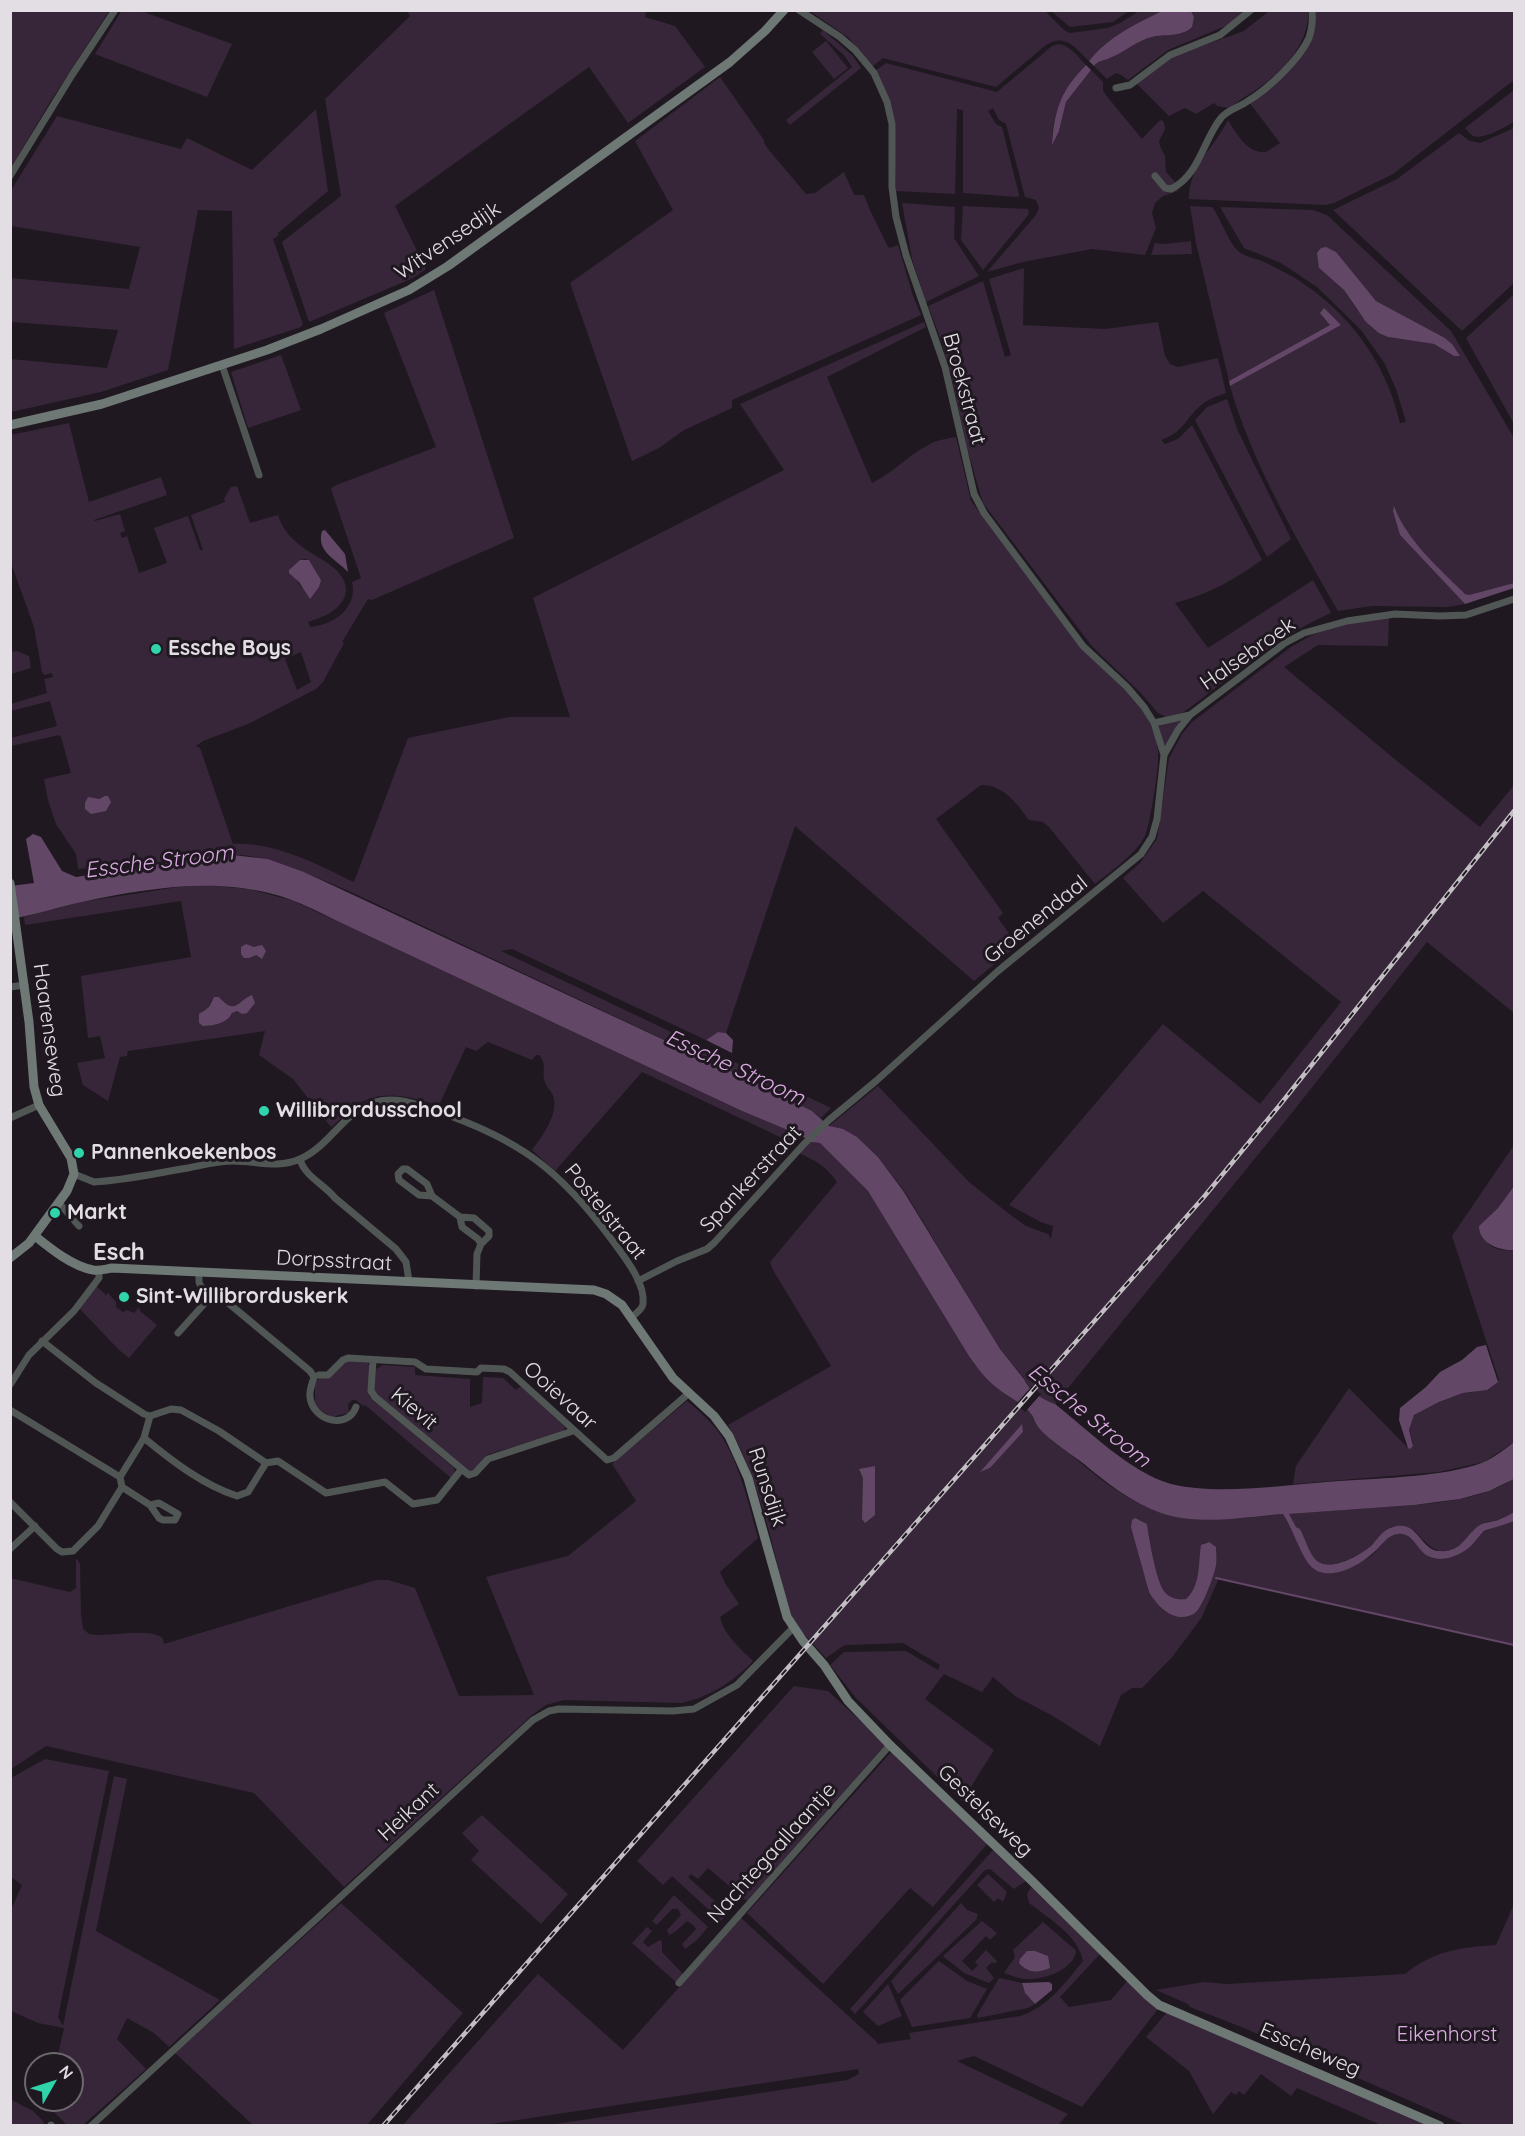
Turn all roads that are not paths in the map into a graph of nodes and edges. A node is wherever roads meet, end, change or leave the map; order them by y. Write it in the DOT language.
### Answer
graph roads {
  1 [pos="115,10"];
  2 [pos="784,10"];
  3 [pos="799,10"];
  4 [pos="1251,10"];
  5 [pos="1312,10"];
  6 [pos="1116,88"];
  7 [pos="10,176"];
  8 [pos="1155,176"];
  9 [pos="222,365"];
  10 [pos="10,425"];
  11 [pos="259,475"];
  12 [pos="1515,599"];
  13 [pos="1190,715"];
  14 [pos="1154,723"];
  15 [pos="1164,754"];
  16 [pos="10,883"];
  17 [pos="25,985"];
  18 [pos="10,987"];
  19 [pos="876,1081"];
  20 [pos="39,1105"];
  21 [pos="10,1118"];
  22 [pos="300,1159"];
  23 [pos="74,1174"];
  24 [pos="432,1196"];
  25 [pos="59,1203"];
  26 [pos="460,1217"];
  27 [pos="79,1226"];
  28 [pos="35,1236"];
  29 [pos="481,1244"];
  30 [pos="10,1258"];
  31 [pos="99,1270"];
  32 [pos="199,1272"];
  33 [pos="409,1281"];
  34 [pos="638,1281"];
  35 [pos="476,1286"];
  36 [pos="214,1293"];
  37 [pos="632,1317"];
  38 [pos="178,1333"];
  39 [pos="42,1341"];
  40 [pos="374,1360"];
  41 [pos="319,1375"];
  42 [pos="10,1385"];
  43 [pos="688,1394"];
  44 [pos="356,1407"];
  45 [pos="10,1410"];
  46 [pos="150,1416"];
  47 [pos="573,1431"];
  48 [pos="144,1438"];
  49 [pos="266,1463"];
  50 [pos="461,1470"];
  51 [pos="120,1477"];
  52 [pos="122,1487"];
  53 [pos="10,1502"];
  54 [pos="150,1505"];
  55 [pos="35,1526"];
  56 [pos="10,1549"];
  57 [pos="793,1628"];
  58 [pos="890,1745"];
  59 [pos="679,1983"];
  60 [pos="1165,2007"];
  61 [pos="91,2126"];
  62 [pos="1440,2126"];
  1 -- 7 [label="street"];
  2 -- 9 [label="street, Witvensedijk"];
  3 -- 14 [label="street, Broekstraat"];
  4 -- 6 [label="street"];
  5 -- 8 [label="street"];
  9 -- 10 [label="street, Witvensedijk"];
  9 -- 11 [label="street"];
  12 -- 13 [label="street, Halsebroek"];
  13 -- 14 [label="street"];
  13 -- 15 [label="street, Halsebroek"];
  14 -- 15 [label="street, Broekstraat"];
  15 -- 19 [label="street, Groenendaal"];
  16 -- 17 [label="street, Haarenseweg"];
  17 -- 18 [label="street"];
  17 -- 20 [label="street, Haarenseweg"];
  19 -- 34 [label="street, Spankerstraat"];
  20 -- 21 [label="street"];
  20 -- 23 [label="street, Haarenseweg"];
  22 -- 23 [label="street, Postelstraat"];
  22 -- 33 [label="street"];
  22 -- 34 [label="street, Postelstraat"];
  23 -- 25 [label="street"];
  24 -- 24 [label="street"];
  24 -- 26 [label="street"];
  25 -- 27 [label="street"];
  25 -- 28 [label="street"];
  26 -- 29 [label="street"];
  26 -- 29 [label="street"];
  28 -- 30 [label="street"];
  28 -- 31 [label="street, Dorpsstraat"];
  29 -- 35 [label="street"];
  31 -- 32 [label="street, Dorpsstraat"];
  31 -- 39 [label="street"];
  32 -- 33 [label="street, Dorpsstraat"];
  32 -- 36 [label="street"];
  33 -- 35 [label="street, Dorpsstraat"];
  34 -- 37 [label="street, Postelstraat"];
  35 -- 37 [label="street, Dorpsstraat"];
  36 -- 38 [label="street"];
  36 -- 44 [label="street"];
  37 -- 43 [label="street, Runsdijk"];
  39 -- 42 [label="street"];
  39 -- 46 [label="street"];
  40 -- 41 [label="street, Ooievaar"];
  40 -- 47 [label="street, Ooievaar"];
  40 -- 50 [label="street, Kievit"];
  43 -- 47 [label="street, Ooievaar"];
  43 -- 57 [label="street, Runsdijk"];
  45 -- 51 [label="street"];
  46 -- 48 [label="street"];
  46 -- 49 [label="street"];
  47 -- 50 [label="street"];
  48 -- 49 [label="street"];
  48 -- 51 [label="street"];
  49 -- 50 [label="street"];
  51 -- 52 [label="street"];
  52 -- 54 [label="street"];
  52 -- 55 [label="street"];
  53 -- 55 [label="street"];
  55 -- 56 [label="street"];
  57 -- 58 [label="street, Gestelseweg"];
  57 -- 61 [label="street, Heikant"];
  58 -- 59 [label="street, Nachtegaallaantje"];
  58 -- 60 [label="street, Gestelseweg"];
  60 -- 62 [label="street, Esscheweg"];
}
